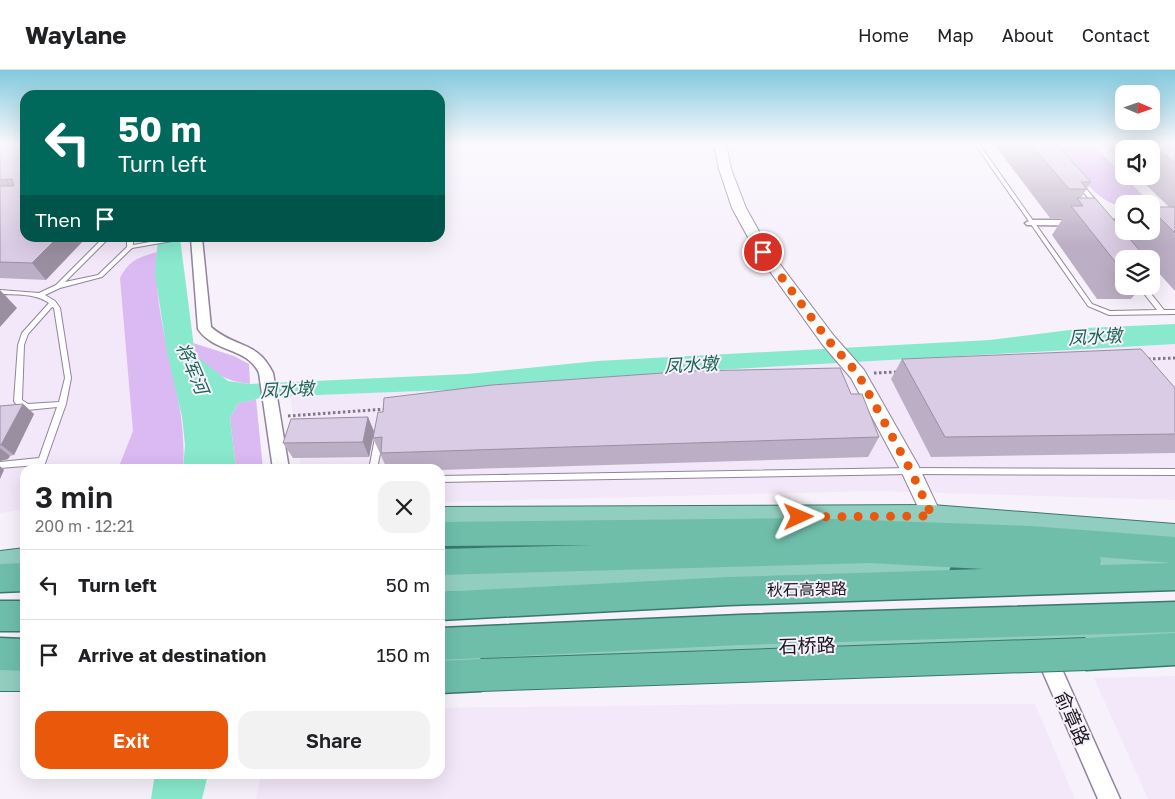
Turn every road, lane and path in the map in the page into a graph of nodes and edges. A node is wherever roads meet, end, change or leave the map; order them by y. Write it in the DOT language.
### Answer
graph roads {
  1 [pos="728,178"];
  2 [pos="1000,178"];
  3 [pos="1077,182"];
  4 [pos="1103,212"];
  5 [pos="1115,221"];
  6 [pos="1031,223"];
  7 [pos="102,242"];
  8 [pos="130,242"];
  9 [pos="157,242"];
  10 [pos="196,242"];
  11 [pos="130,247"];
  12 [pos="58,286"];
  13 [pos="0,292"];
  14 [pos="41,295"];
  15 [pos="1148,295"];
  16 [pos="53,302"];
  17 [pos="1162,312"];
  18 [pos="1175,312"];
  19 [pos="1175,358"];
  20 [pos="1147,359"];
  21 [pos="853,369"];
  22 [pos="907,371"];
  23 [pos="62,404"];
  24 [pos="388,409"];
  25 [pos="273,414"];
  26 [pos="380,433"];
  27 [pos="40,464"];
  28 [pos="280,464"];
  29 [pos="374,464"];
  30 [pos="0,465"];
  31 [pos="20,465"];
  32 [pos="911,471"];
  33 [pos="1175,472"];
  34 [pos="445,479"];
  35 [pos="932,516"];
  36 [pos="445,518"];
  37 [pos="445,534"];
  38 [pos="1175,536"];
  39 [pos="1175,550"];
  40 [pos="1175,560"];
  41 [pos="20,561"];
  42 [pos="1088,561"];
  43 [pos="445,562"];
  44 [pos="0,565"];
  45 [pos="20,567"];
  46 [pos="1175,576"];
  47 [pos="20,577"];
  48 [pos="0,578"];
  49 [pos="445,579"];
  50 [pos="445,606"];
  51 [pos="0,616"];
  52 [pos="20,616"];
  53 [pos="1175,617"];
  54 [pos="1038,636"];
  55 [pos="1175,636"];
  56 [pos="445,644"];
  57 [pos="1175,649"];
  58 [pos="0,654"];
  59 [pos="20,655"];
  60 [pos="445,660"];
  61 [pos="0,676"];
  62 [pos="20,676"];
  63 [pos="445,677"];
  64 [pos="1109,799"];
  1 -- 21 [label="street"];
  2 -- 6 [label="lane"];
  3 -- 4 [label="lane"];
  5 -- 6 [label="street"];
  6 -- 17 [label="lane"];
  7 -- 12 [label="lane"];
  8 -- 11 [label="lane"];
  9 -- 11 [label="lane"];
  10 -- 25 [label="street"];
  11 -- 12 [label="lane"];
  12 -- 14 [label="lane"];
  13 -- 14 [label="lane"];
  14 -- 16 [label="lane"];
  15 -- 17 [label="lane"];
  16 -- 23 [label="lane"];
  16 -- 23 [label="lane"];
  17 -- 18 [label="lane"];
  19 -- 20 [label="path"];
  21 -- 22 [label="path"];
  21 -- 32 [label="street"];
  23 -- 27 [label="lane"];
  24 -- 25 [label="path"];
  25 -- 28 [label="street"];
  26 -- 29 [label="lane"];
  30 -- 31 [label="lane"];
  32 -- 33 [label="lane"];
  32 -- 34 [label="lane"];
  32 -- 35 [label="street"];
  35 -- 36 [label="main road"];
  35 -- 38 [label="main road"];
  37 -- 39 [label="highway"];
  40 -- 42 [label="main road"];
  41 -- 44 [label="main road"];
  42 -- 43 [label="highway"];
  42 -- 49 [label="main road"];
  44 -- 45 [label="main road"];
  46 -- 50 [label="highway, 秋石高架路"];
  47 -- 48 [label="highway"];
  51 -- 52 [label="highway"];
  53 -- 56 [label="highway"];
  54 -- 55 [label="main road, 石桥路"];
  54 -- 60 [label="main road, 石桥路"];
  54 -- 64 [label="street, 俞章路"];
  57 -- 63 [label="highway, bridge"];
  58 -- 59 [label="highway"];
  61 -- 62 [label="main road"];
}
